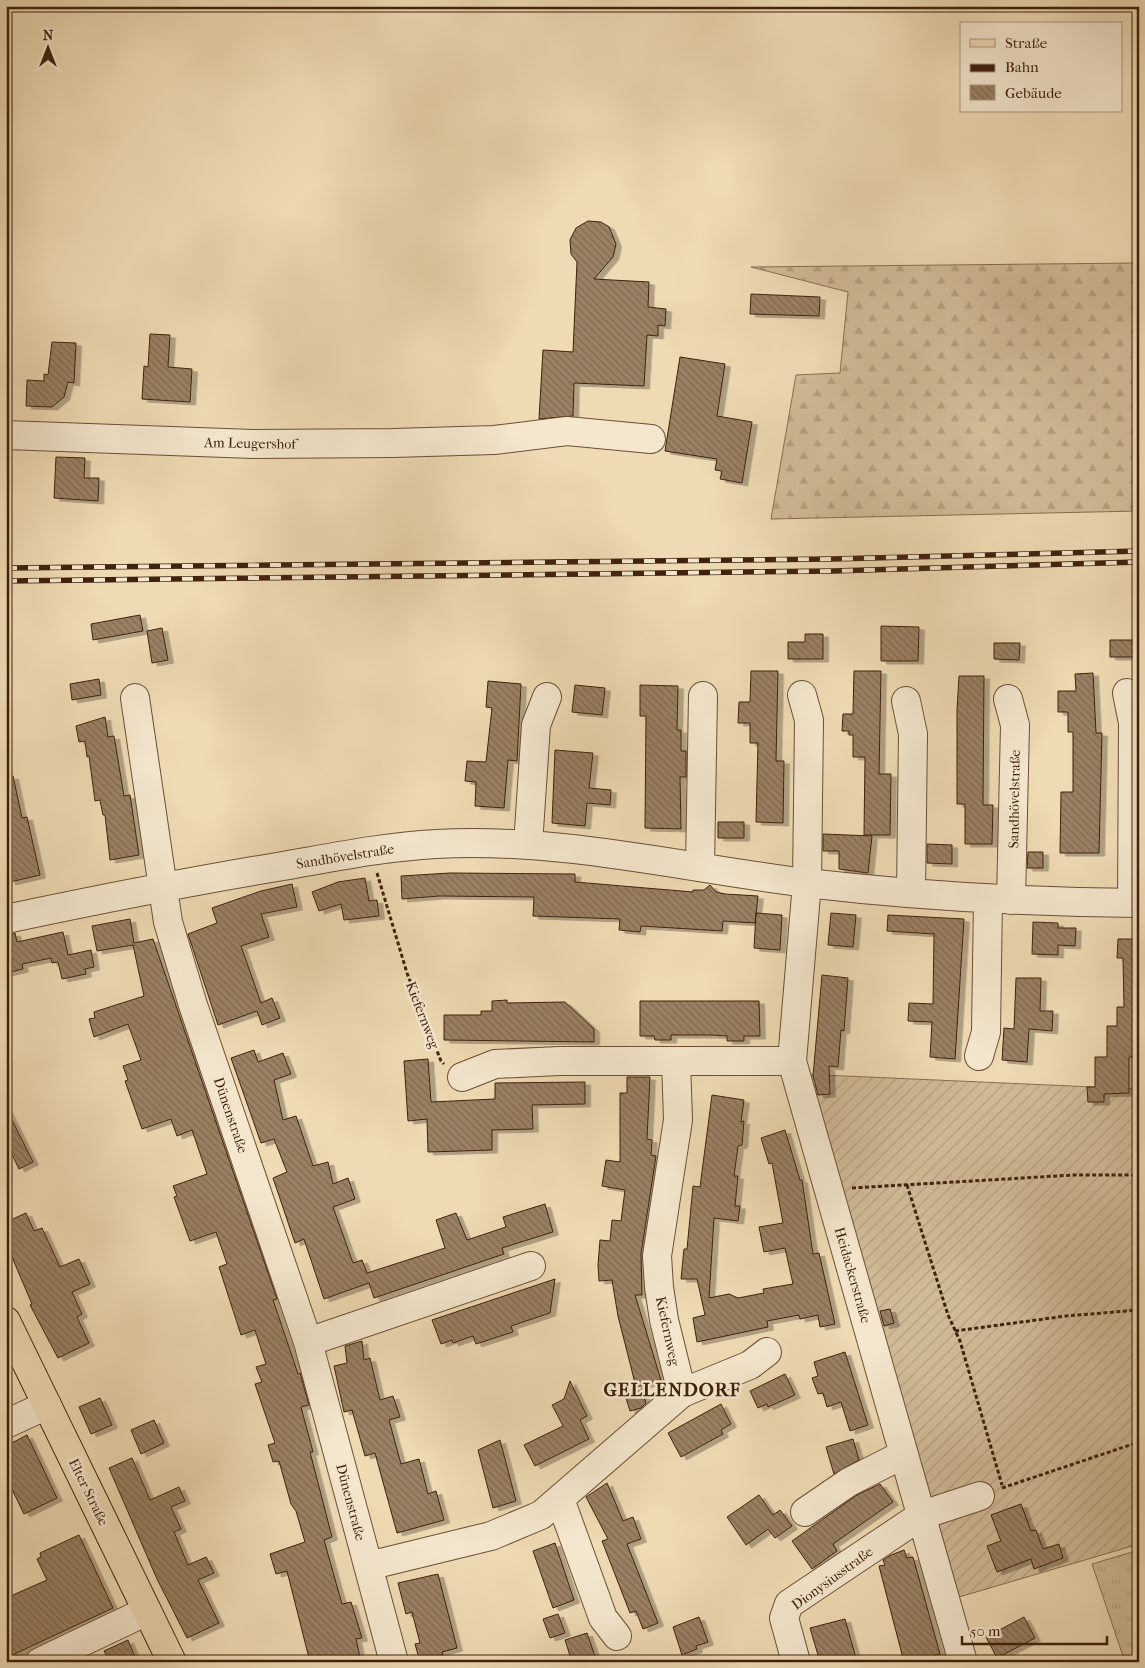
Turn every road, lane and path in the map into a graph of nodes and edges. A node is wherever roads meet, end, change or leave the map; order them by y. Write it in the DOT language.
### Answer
graph roads {
  1 [pos="6,435"];
  2 [pos="651,439"];
  3 [pos="1127,693"];
  4 [pos="802,695"];
  5 [pos="703,696"];
  6 [pos="547,697"];
  7 [pos="135,698"];
  8 [pos="1008,699"];
  9 [pos="906,701"];
  10 [pos="1136,756"];
  11 [pos="528,845"];
  12 [pos="370,850"];
  13 [pos="700,867"];
  14 [pos="807,883"];
  15 [pos="164,886"];
  16 [pos="911,892"];
  17 [pos="1000,900"];
  18 [pos="1135,903"];
  19 [pos="6,919"];
  20 [pos="979,1056"];
  21 [pos="676,1061"];
  22 [pos="792,1061"];
  23 [pos="462,1077"];
  24 [pos="1139,1175"];
  25 [pos="907,1185"];
  26 [pos="828,1189"];
  27 [pos="530,1266"];
  28 [pos="1139,1310"];
  29 [pos="6,1321"];
  30 [pos="955,1331"];
  31 [pos="308,1342"];
  32 [pos="767,1352"];
  33 [pos="682,1393"];
  34 [pos="47,1405"];
  35 [pos="6,1424"];
  36 [pos="1139,1442"];
  37 [pos="904,1454"];
  38 [pos="991,1492"];
  39 [pos="560,1499"];
  40 [pos="805,1512"];
  41 [pos="922,1516"];
  42 [pos="368,1566"];
  43 [pos="147,1611"];
  44 [pos="617,1636"];
  45 [pos="40,1662"];
  46 [pos="172,1662"];
  47 [pos="394,1662"];
  48 [pos="796,1662"];
  49 [pos="963,1662"];
  1 -- 2 [label="street, Am Leugershof"];
  3 -- 10 [label="street"];
  4 -- 14 [label="street"];
  5 -- 13 [label="street"];
  6 -- 11 [label="street"];
  7 -- 15 [label="street"];
  8 -- 17 [label="street, Sandhövelstraße"];
  9 -- 16 [label="street"];
  10 -- 18 [label="street"];
  11 -- 12 [label="street, Sandhövelstraße"];
  11 -- 13 [label="street, Sandhövelstraße"];
  12 -- 15 [label="street, Sandhövelstraße"];
  12 -- 23 [label="path, Kiefernweg"];
  13 -- 14 [label="street, Sandhövelstraße"];
  14 -- 16 [label="street, Sandhövelstraße"];
  14 -- 22 [label="street, Heidackerstraße"];
  15 -- 19 [label="street, Sandhövelstraße"];
  15 -- 31 [label="street, Dünenstraße"];
  16 -- 17 [label="street, Sandhövelstraße"];
  17 -- 18 [label="street, Sandhövelstraße"];
  17 -- 20 [label="street, Sandhövelstraße"];
  21 -- 22 [label="street"];
  21 -- 23 [label="street"];
  21 -- 33 [label="street, Kiefernweg"];
  22 -- 26 [label="street, Heidackerstraße"];
  24 -- 25 [label="path"];
  25 -- 26 [label="path"];
  25 -- 30 [label="path"];
  26 -- 37 [label="street, Heidackerstraße"];
  27 -- 31 [label="street"];
  28 -- 30 [label="path"];
  29 -- 34 [label="main road, Elter Straße"];
  30 -- 38 [label="path"];
  31 -- 42 [label="street, Dünenstraße"];
  32 -- 33 [label="street"];
  33 -- 39 [label="street"];
  34 -- 35 [label="street"];
  34 -- 43 [label="main road, Elter Straße"];
  36 -- 38 [label="path"];
  37 -- 40 [label="street"];
  37 -- 41 [label="street, Heidackerstraße"];
  38 -- 41 [label="street, Dionysiusstraße"];
  39 -- 42 [label="street"];
  39 -- 44 [label="street"];
  41 -- 48 [label="street, Dionysiusstraße"];
  41 -- 49 [label="street, Heidackerstraße"];
  42 -- 47 [label="street, Dünenstraße"];
  43 -- 45 [label="street"];
  43 -- 46 [label="main road, Elter Straße"];
}
